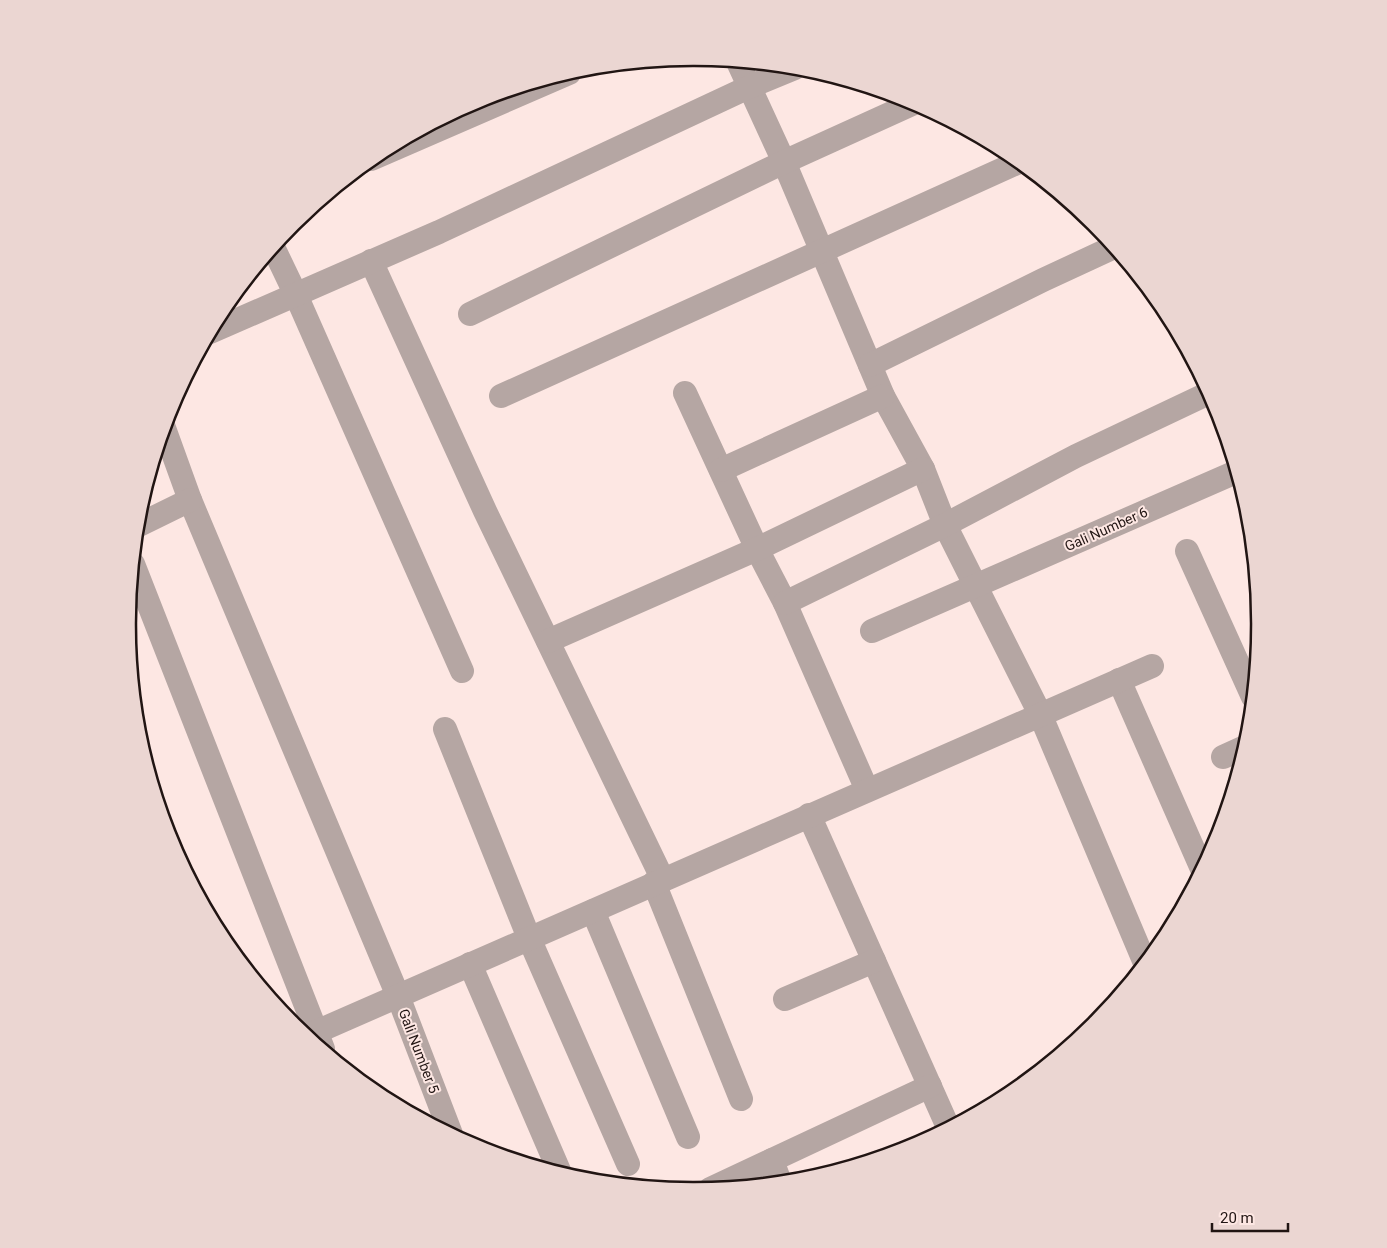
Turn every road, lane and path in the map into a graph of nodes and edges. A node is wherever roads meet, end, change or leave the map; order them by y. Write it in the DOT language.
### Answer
graph roads {
  1 [pos="741,68"];
  2 [pos="782,74"];
  3 [pos="750,87"];
  4 [pos="521,94"];
  5 [pos="904,108"];
  6 [pos="426,135"];
  7 [pos="784,162"];
  8 [pos="1011,166"];
  9 [pos="1107,250"];
  10 [pos="822,251"];
  11 [pos="276,254"];
  12 [pos="371,262"];
  13 [pos="296,295"];
  14 [pos="470,314"];
  15 [pos="222,327"];
  16 [pos="870,365"];
  17 [pos="685,393"];
  18 [pos="1202,395"];
  19 [pos="501,396"];
  20 [pos="883,396"];
  21 [pos="168,438"];
  22 [pos="923,469"];
  23 [pos="721,470"];
  24 [pos="1230,474"];
  25 [pos="190,500"];
  26 [pos="145,522"];
  27 [pos="945,525"];
  28 [pos="756,549"];
  29 [pos="1187,552"];
  30 [pos="138,577"];
  31 [pos="976,587"];
  32 [pos="785,603"];
  33 [pos="872,631"];
  34 [pos="548,641"];
  35 [pos="1152,666"];
  36 [pos="462,671"];
  37 [pos="1119,680"];
  38 [pos="1247,685"];
  39 [pos="1040,714"];
  40 [pos="446,729"];
  41 [pos="1236,751"];
  42 [pos="1224,757"];
  43 [pos="867,790"];
  44 [pos="809,815"];
  45 [pos="1198,861"];
  46 [pos="659,882"];
  47 [pos="593,910"];
  48 [pos="529,938"];
  49 [pos="1142,956"];
  50 [pos="874,961"];
  51 [pos="470,964"];
  52 [pos="398,996"];
  53 [pos="784,999"];
  54 [pos="311,1029"];
  55 [pos="319,1037"];
  56 [pos="930,1086"];
  57 [pos="741,1100"];
  58 [pos="945,1121"];
  59 [pos="447,1124"];
  60 [pos="688,1136"];
  61 [pos="772,1160"];
  62 [pos="628,1164"];
  63 [pos="557,1165"];
  64 [pos="777,1175"];
  65 [pos="727,1181"];
  1 -- 3 [label="street"];
  2 -- 3 [label="street"];
  3 -- 7 [label="street"];
  3 -- 12 [label="street"];
  4 -- 6 [label="street"];
  5 -- 7 [label="street"];
  7 -- 10 [label="street"];
  7 -- 14 [label="street"];
  8 -- 10 [label="street"];
  9 -- 16 [label="street"];
  10 -- 16 [label="street"];
  10 -- 19 [label="street"];
  11 -- 13 [label="street"];
  12 -- 13 [label="street"];
  12 -- 34 [label="street"];
  13 -- 15 [label="street"];
  13 -- 36 [label="street"];
  16 -- 20 [label="street"];
  17 -- 23 [label="street"];
  18 -- 27 [label="street"];
  20 -- 22 [label="street"];
  20 -- 23 [label="street"];
  21 -- 25 [label="street, Gali Number 5"];
  22 -- 27 [label="street"];
  22 -- 28 [label="street"];
  23 -- 28 [label="street"];
  24 -- 31 [label="street, Gali Number 6"];
  25 -- 26 [label="street"];
  25 -- 52 [label="street, Gali Number 5"];
  27 -- 31 [label="street"];
  27 -- 32 [label="street"];
  28 -- 32 [label="street"];
  28 -- 34 [label="street"];
  29 -- 38 [label="street"];
  30 -- 54 [label="street"];
  31 -- 33 [label="street, Gali Number 6"];
  31 -- 39 [label="street"];
  32 -- 43 [label="street"];
  34 -- 46 [label="street"];
  35 -- 37 [label="street"];
  37 -- 39 [label="street"];
  37 -- 45 [label="street"];
  39 -- 43 [label="street"];
  39 -- 49 [label="street"];
  40 -- 48 [label="street"];
  41 -- 42 [label="street"];
  43 -- 44 [label="street"];
  44 -- 46 [label="street"];
  44 -- 50 [label="street"];
  46 -- 47 [label="street"];
  46 -- 57 [label="street"];
  47 -- 48 [label="street"];
  47 -- 60 [label="street"];
  48 -- 51 [label="street"];
  48 -- 62 [label="street"];
  50 -- 53 [label="street"];
  50 -- 56 [label="street"];
  51 -- 52 [label="street"];
  51 -- 63 [label="street"];
  52 -- 55 [label="street"];
  52 -- 59 [label="street, Gali Number 5"];
  56 -- 58 [label="street"];
  56 -- 61 [label="street"];
  61 -- 64 [label="street"];
  61 -- 65 [label="street"];
}
